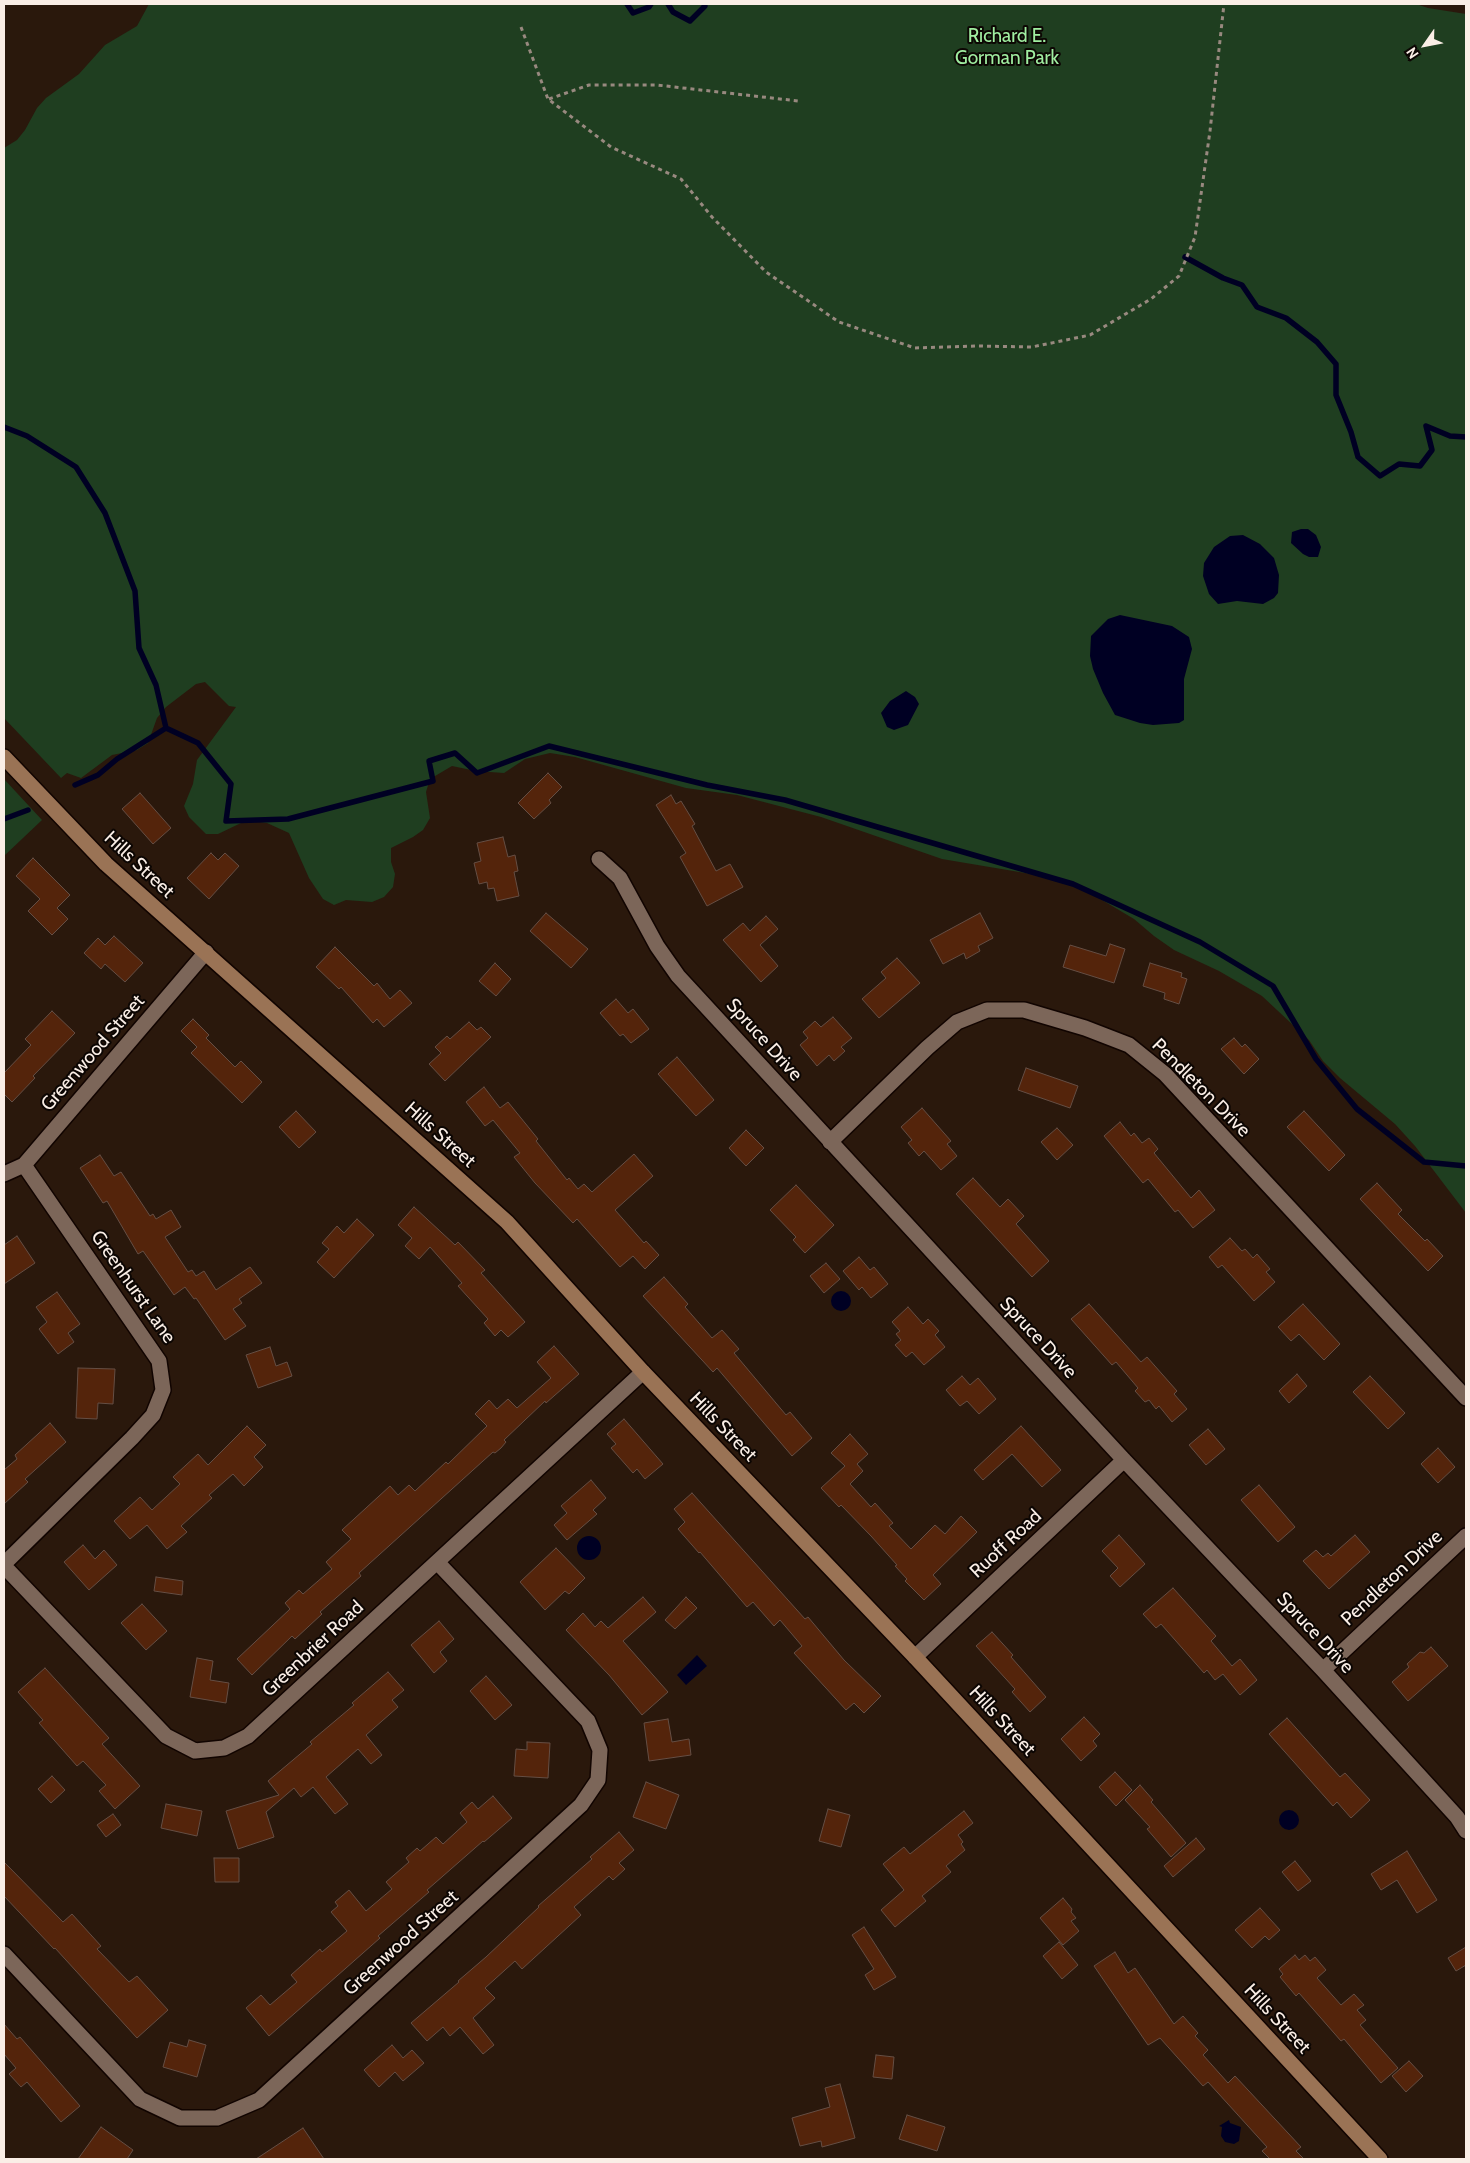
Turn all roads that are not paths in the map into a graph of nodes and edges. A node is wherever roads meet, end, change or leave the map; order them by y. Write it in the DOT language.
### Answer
graph roads {
  1 [pos="4,757"];
  2 [pos="599,859"];
  3 [pos="206,952"];
  4 [pos="830,1142"];
  5 [pos="24,1165"];
  6 [pos="4,1174"];
  7 [pos="643,1372"];
  8 [pos="1466,1398"];
  9 [pos="1124,1460"];
  10 [pos="1466,1536"];
  11 [pos="437,1562"];
  12 [pos="4,1565"];
  13 [pos="915,1657"];
  14 [pos="1323,1670"];
  15 [pos="1466,1831"];
  16 [pos="4,1954"];
  17 [pos="1380,2159"];
  1 -- 3 [label="street, Hills Street"];
  2 -- 4 [label="street, Spruce Drive"];
  3 -- 5 [label="street, Greenwood Street"];
  3 -- 7 [label="street, Hills Street"];
  4 -- 8 [label="street, Pendleton Drive"];
  4 -- 9 [label="street, Spruce Drive"];
  5 -- 6 [label="street, Greenwood Street"];
  5 -- 12 [label="street, Greenhurst Lane"];
  7 -- 11 [label="street, Greenbrier Road"];
  7 -- 13 [label="street, Hills Street"];
  9 -- 13 [label="street, Ruoff Road"];
  9 -- 14 [label="street, Spruce Drive"];
  10 -- 14 [label="street, Pendleton Drive"];
  11 -- 12 [label="street, Greenbrier Road"];
  11 -- 16 [label="street, Greenwood Street"];
  13 -- 17 [label="street, Hills Street"];
  14 -- 15 [label="street, Spruce Drive"];
}
